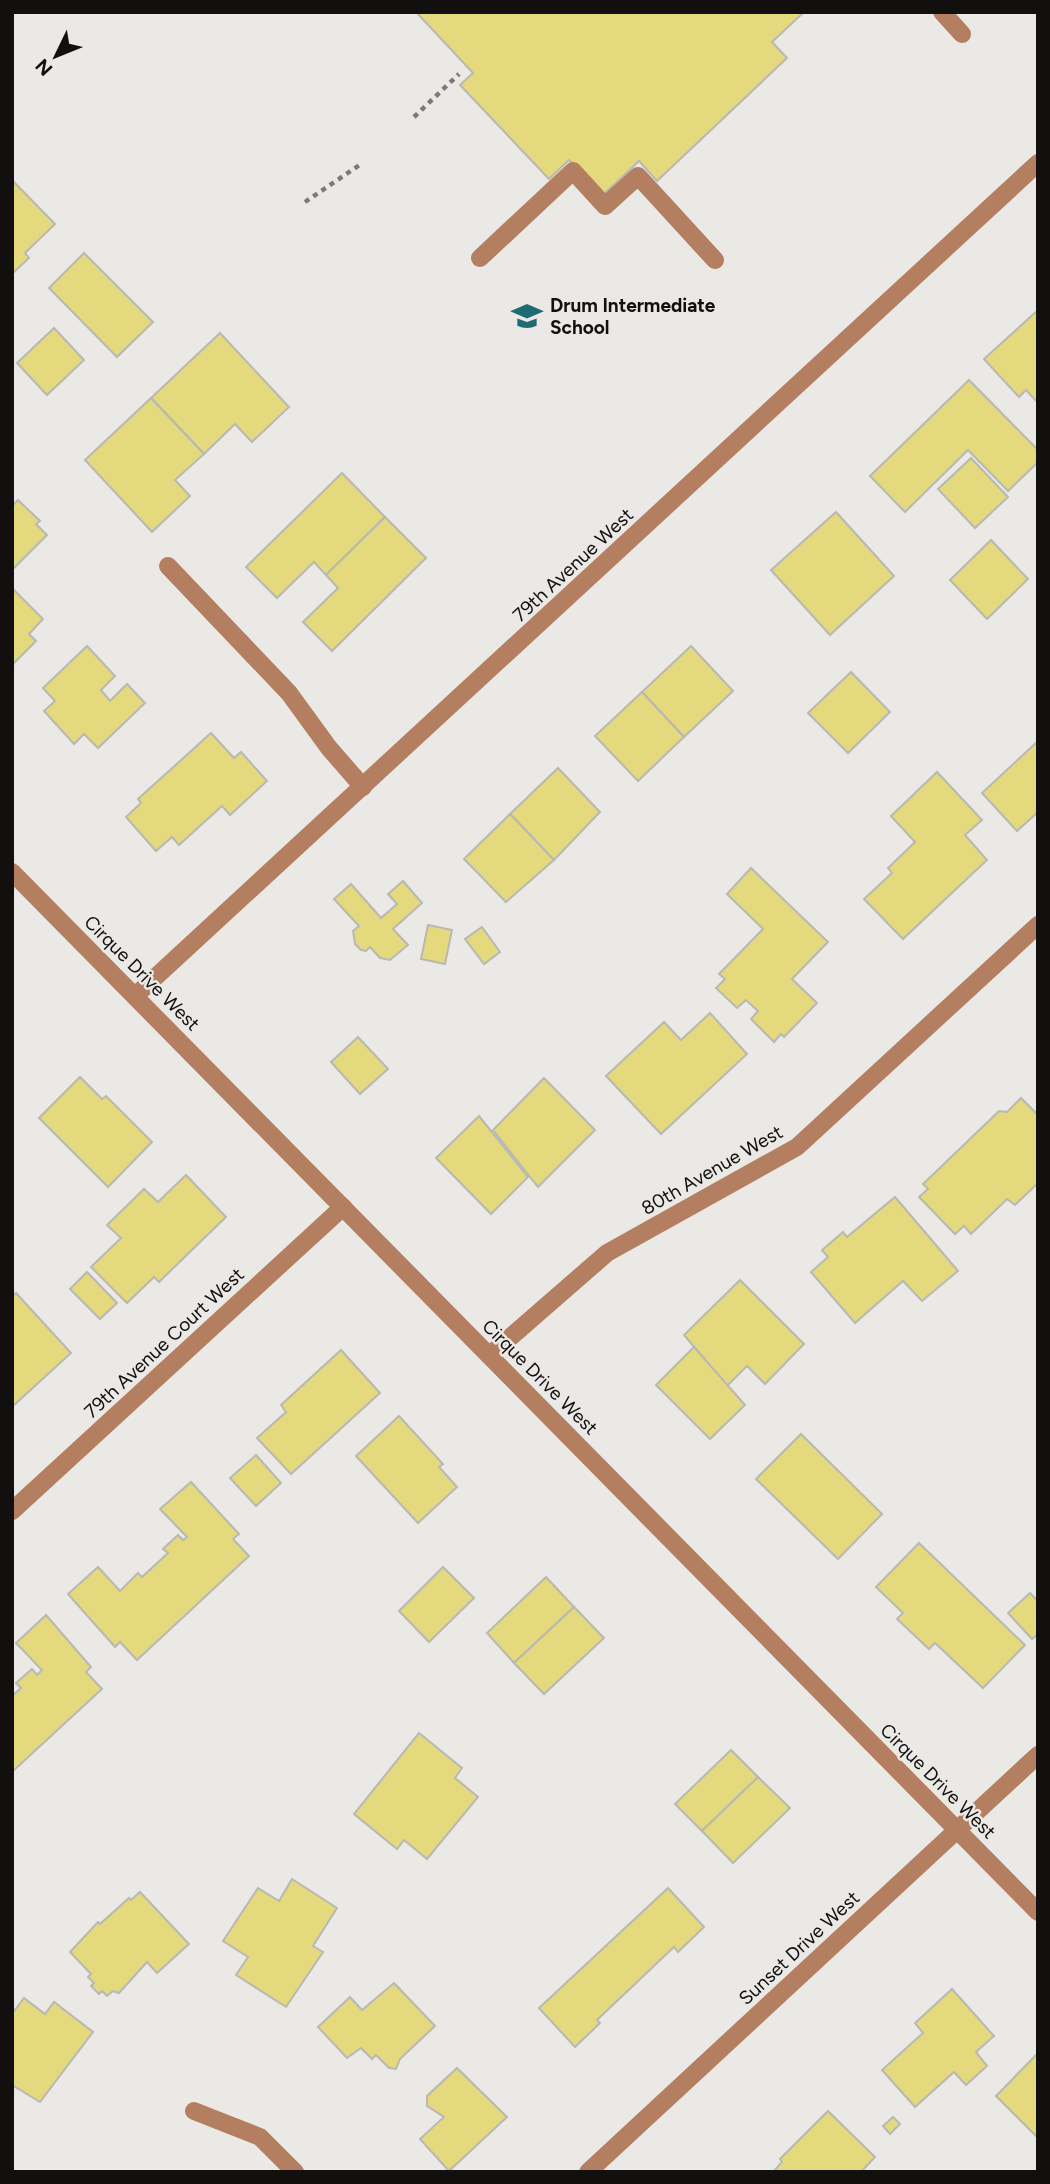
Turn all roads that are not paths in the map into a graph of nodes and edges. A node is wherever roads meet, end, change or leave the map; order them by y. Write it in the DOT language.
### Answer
graph roads {
  1 [pos="942,12"];
  2 [pos="962,34"];
  3 [pos="1038,163"];
  4 [pos="480,258"];
  5 [pos="715,260"];
  6 [pos="168,566"];
  7 [pos="363,787"];
  8 [pos="12,872"];
  9 [pos="1038,925"];
  10 [pos="135,996"];
  11 [pos="344,1207"];
  12 [pos="490,1355"];
  13 [pos="12,1511"];
  14 [pos="1038,1755"];
  15 [pos="957,1830"];
  16 [pos="1038,1912"];
  17 [pos="194,2111"];
  18 [pos="295,2172"];
  19 [pos="589,2172"];
  1 -- 2 [label="street"];
  3 -- 7 [label="street, 79th Avenue West"];
  4 -- 5 [label="street"];
  6 -- 7 [label="street"];
  7 -- 10 [label="street, 79th Avenue West"];
  8 -- 10 [label="street, Cirque Drive West"];
  9 -- 12 [label="street, 80th Avenue West"];
  10 -- 11 [label="street, Cirque Drive West"];
  11 -- 12 [label="street, Cirque Drive West"];
  11 -- 13 [label="street, 79th Avenue Court West"];
  12 -- 15 [label="street, Cirque Drive West"];
  14 -- 15 [label="street, Sunset Drive West"];
  15 -- 16 [label="street, Cirque Drive West"];
  15 -- 19 [label="street, Sunset Drive West"];
  17 -- 18 [label="street"];
}
